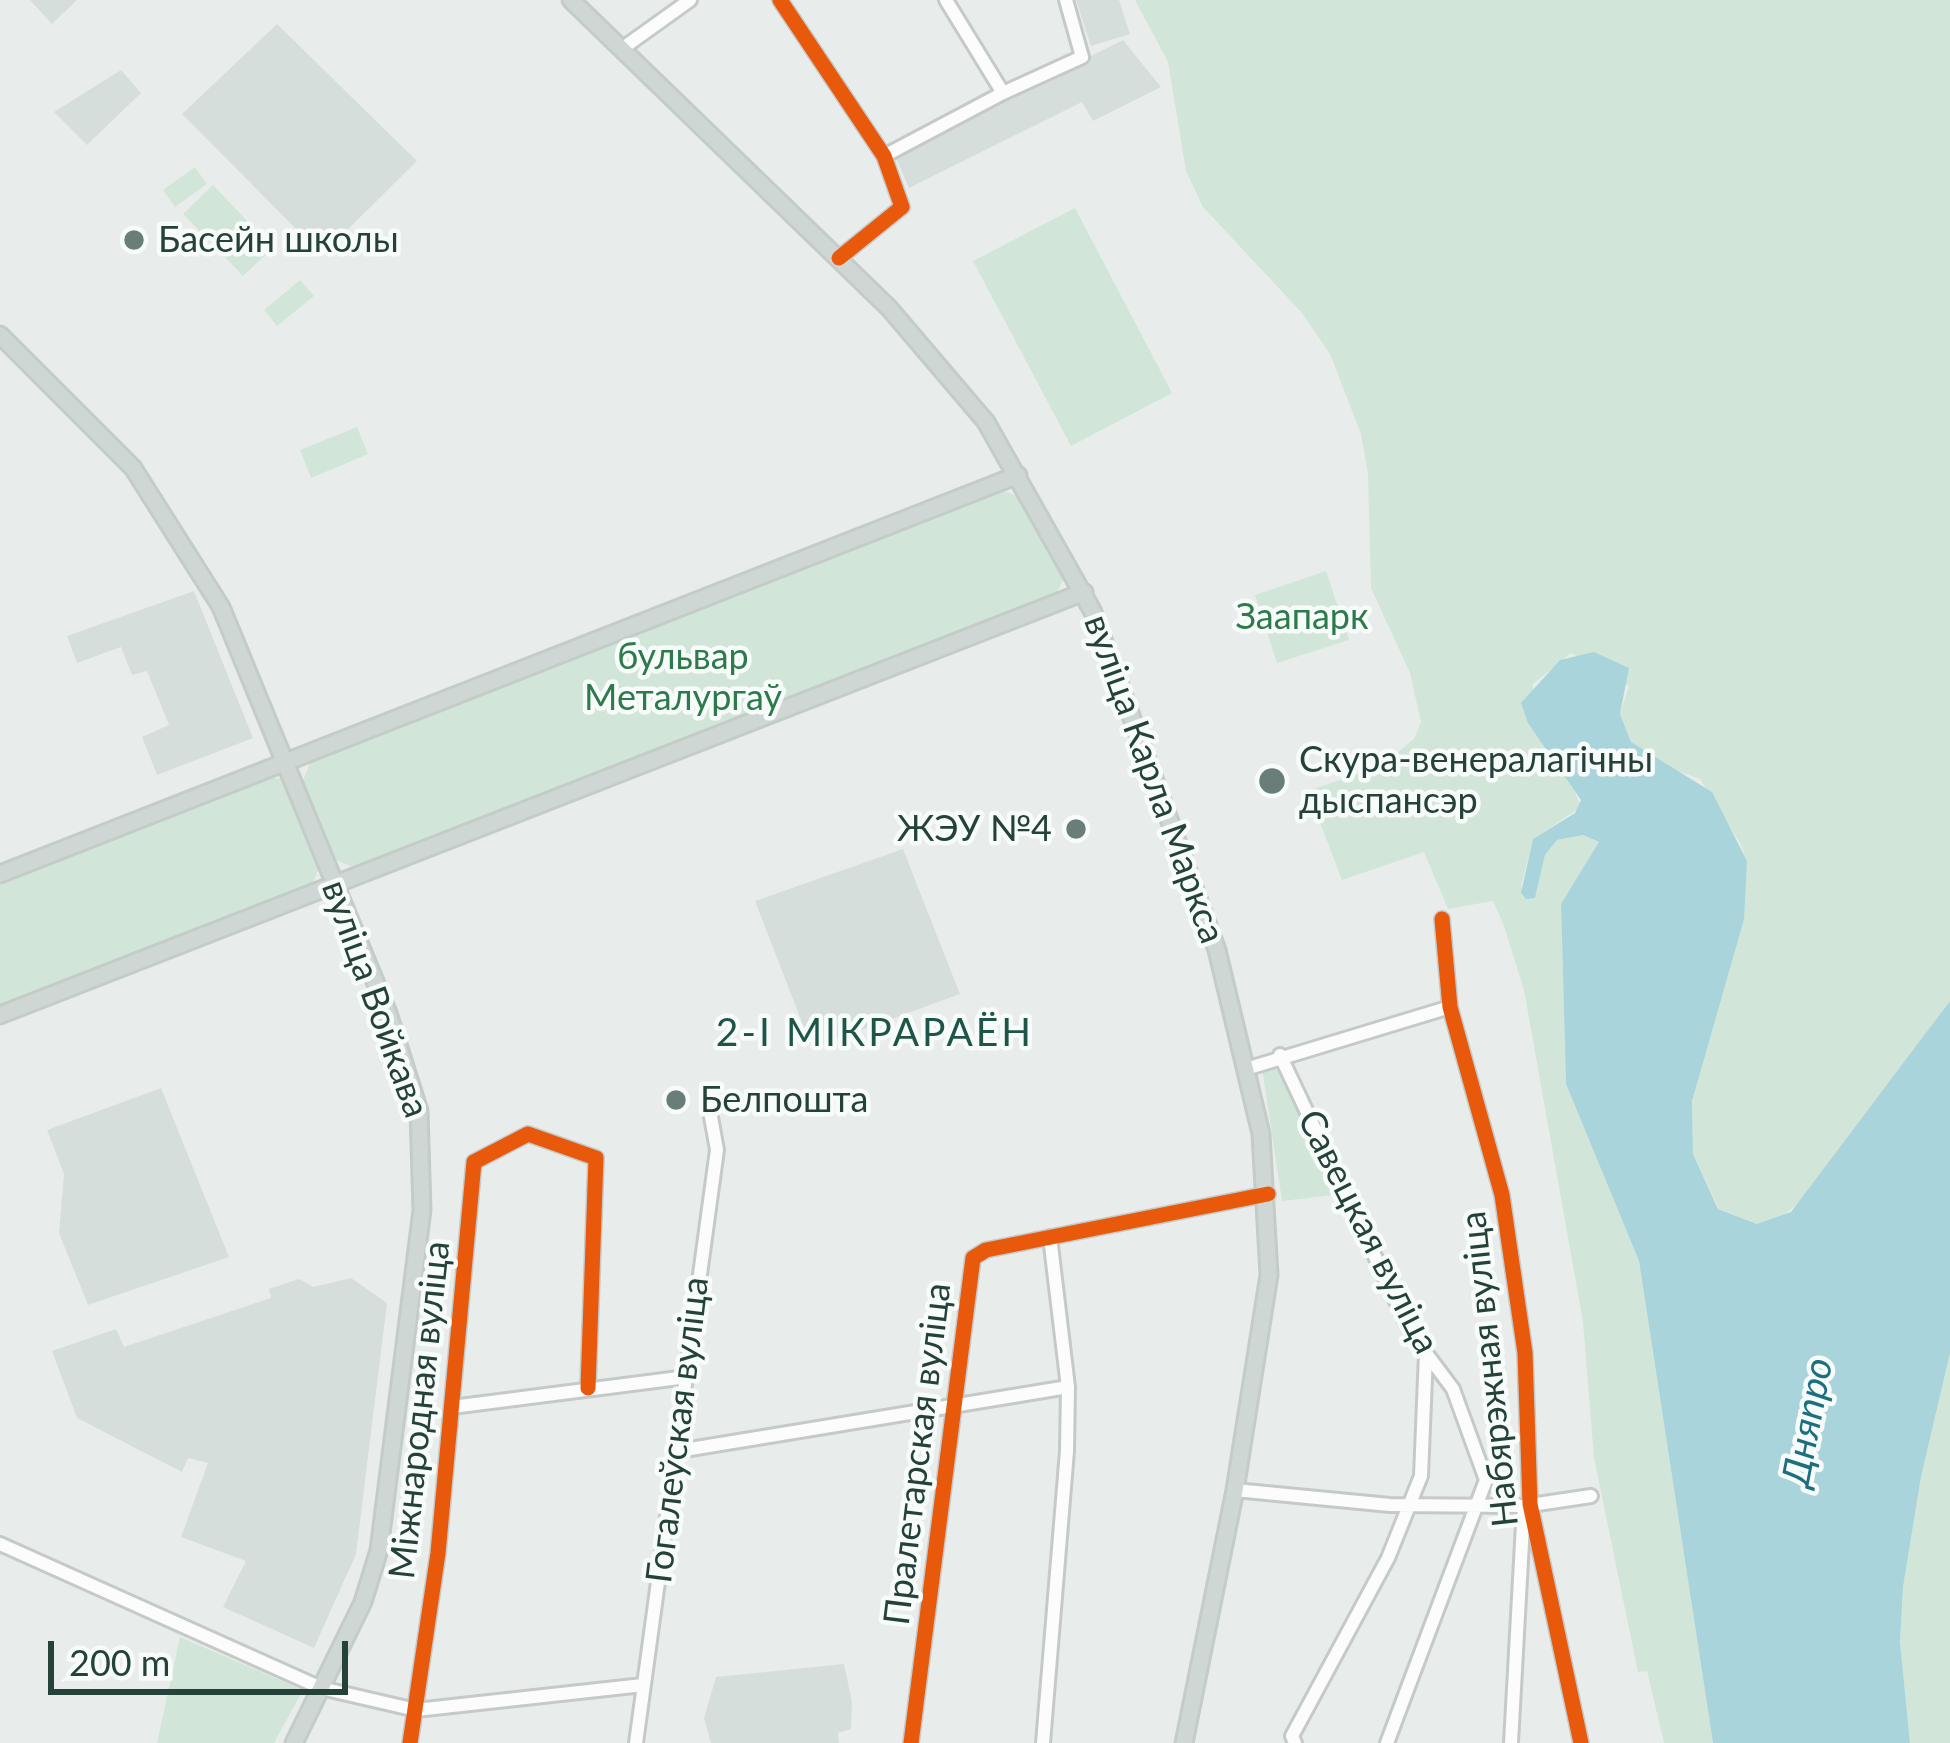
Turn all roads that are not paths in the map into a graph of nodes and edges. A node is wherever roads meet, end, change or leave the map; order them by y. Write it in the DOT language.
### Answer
graph roads {
  1 [pos="571,0"];
  2 [pos="690,0"];
  3 [pos="780,0"];
  4 [pos="946,0"];
  5 [pos="1066,0"];
  6 [pos="622,48"];
  7 [pos="1003,94"];
  8 [pos="884,156"];
  9 [pos="838,258"];
  10 [pos="0,335"];
  11 [pos="1018,475"];
  12 [pos="1084,592"];
  13 [pos="285,763"];
  14 [pos="0,874"];
  15 [pos="335,885"];
  16 [pos="1442,919"];
  17 [pos="1450,1007"];
  18 [pos="0,1016"];
  19 [pos="1280,1055"];
  20 [pos="1250,1067"];
  21 [pos="711,1117"];
  22 [pos="1268,1194"];
  23 [pos="1050,1237"];
  24 [pos="1426,1352"];
  25 [pos="686,1377"];
  26 [pos="1068,1387"];
  27 [pos="588,1388"];
  28 [pos="452,1408"];
  29 [pos="954,1408"];
  30 [pos="678,1451"];
  31 [pos="1235,1490"];
  32 [pos="1591,1496"];
  33 [pos="1406,1503"];
  34 [pos="1478,1503"];
  35 [pos="1527,1505"];
  36 [pos="0,1544"];
  37 [pos="643,1685"];
  38 [pos="321,1688"];
  39 [pos="416,1710"];
  40 [pos="1294,1740"];
  41 [pos="294,1743"];
  42 [pos="410,1743"];
  43 [pos="636,1743"];
  44 [pos="911,1743"];
  45 [pos="1043,1743"];
  46 [pos="1184,1743"];
  47 [pos="1387,1743"];
  48 [pos="1511,1743"];
  49 [pos="1581,1743"];
  1 -- 6 [label="main road, вуліца Карла Маркса"];
  2 -- 6 [label="street"];
  3 -- 8 [label="street"];
  4 -- 7 [label="street"];
  5 -- 7 [label="street"];
  6 -- 9 [label="main road, вуліца Карла Маркса"];
  7 -- 8 [label="street"];
  8 -- 9 [label="street"];
  9 -- 11 [label="main road, вуліца Карла Маркса"];
  10 -- 13 [label="main road, вуліца Войкава"];
  11 -- 12 [label="main road, вуліца Карла Маркса"];
  11 -- 13 [label="main road"];
  12 -- 15 [label="main road"];
  12 -- 20 [label="main road, вуліца Карла Маркса"];
  13 -- 14 [label="main road"];
  13 -- 15 [label="main road, вуліца Войкава"];
  15 -- 18 [label="main road"];
  15 -- 38 [label="main road, вуліца Войкава"];
  16 -- 17 [label="street, Набярэжная вуліца"];
  17 -- 19 [label="street"];
  17 -- 35 [label="street, Набярэжная вуліца"];
  19 -- 20 [label="street"];
  19 -- 24 [label="street, Савецкая вуліца"];
  20 -- 22 [label="main road, вуліца Карла Маркса"];
  21 -- 25 [label="street, Гогалеўская вуліца"];
  22 -- 23 [label="street, Пралетарская вуліца"];
  22 -- 31 [label="main road, вуліца Карла Маркса"];
  23 -- 26 [label="street"];
  23 -- 29 [label="street, Пралетарская вуліца"];
  24 -- 33 [label="street"];
  24 -- 34 [label="street, Савецкая вуліца"];
  25 -- 27 [label="street"];
  25 -- 30 [label="street, Гогалеўская вуліца"];
  26 -- 29 [label="street"];
  26 -- 45 [label="street"];
  27 -- 28 [label="street"];
  27 -- 28 [label="street, Міжнародная вуліца"];
  28 -- 39 [label="street, Міжнародная вуліца"];
  29 -- 30 [label="street"];
  29 -- 44 [label="street, Пралетарская вуліца"];
  30 -- 37 [label="street, Гогалеўская вуліца"];
  31 -- 33 [label="street"];
  31 -- 46 [label="main road, вуліца Карла Маркса"];
  32 -- 35 [label="street"];
  33 -- 34 [label="street"];
  33 -- 40 [label="street"];
  34 -- 35 [label="street"];
  34 -- 47 [label="street, Савецкая вуліца"];
  35 -- 48 [label="street"];
  35 -- 49 [label="street, Набярэжная вуліца"];
  36 -- 38 [label="street"];
  37 -- 39 [label="street"];
  37 -- 43 [label="street, Гогалеўская вуліца"];
  38 -- 39 [label="street"];
  38 -- 41 [label="main road, вуліца Войкава"];
  39 -- 42 [label="street, Міжнародная вуліца"];
}
